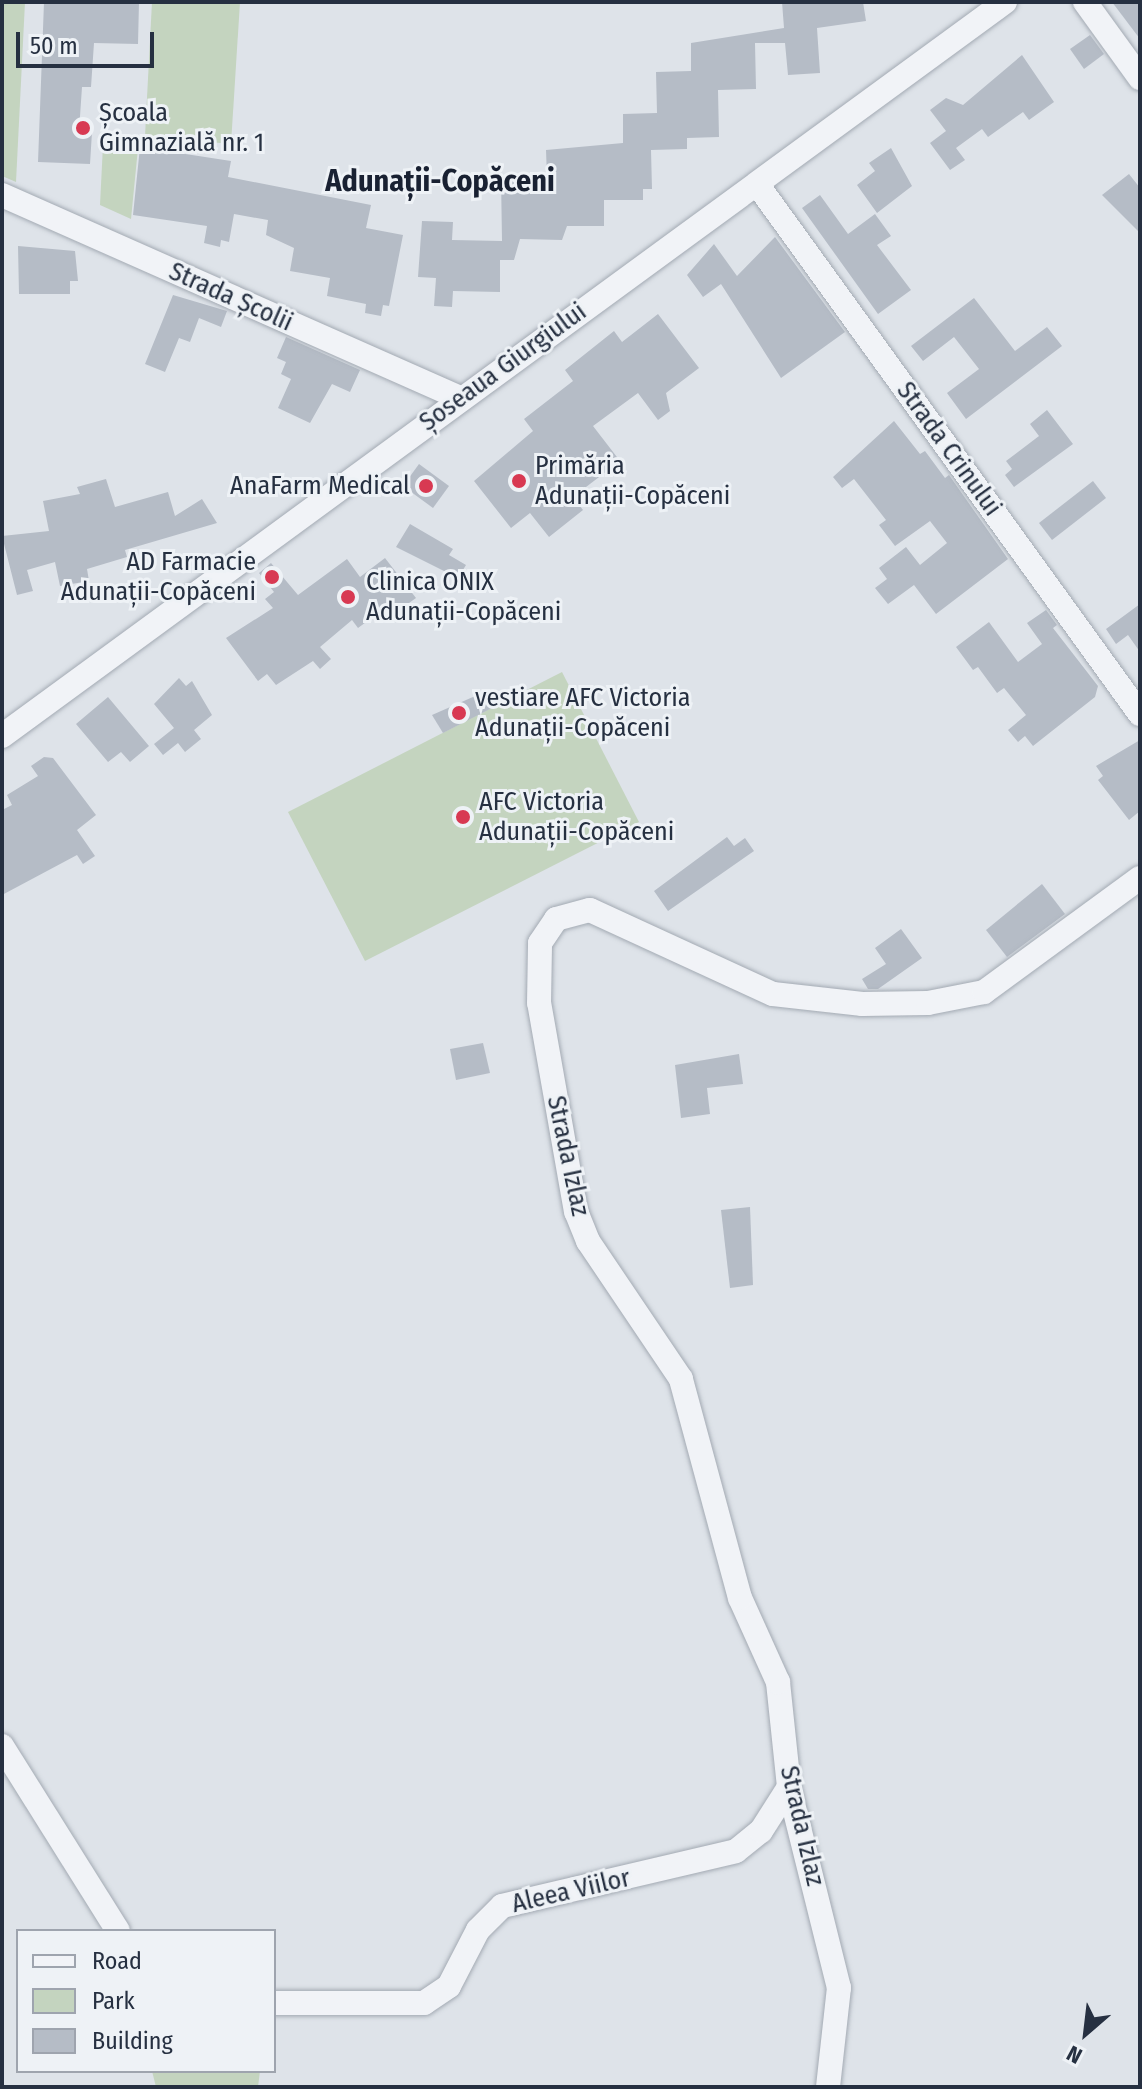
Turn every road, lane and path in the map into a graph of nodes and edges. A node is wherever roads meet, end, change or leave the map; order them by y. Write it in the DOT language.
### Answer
graph roads {
  1 [pos="1005,2"];
  2 [pos="1085,2"];
  3 [pos="1140,78"];
  4 [pos="757,184"];
  5 [pos="2,195"];
  6 [pos="460,398"];
  7 [pos="1140,714"];
  8 [pos="2,736"];
  9 [pos="1140,878"];
  10 [pos="2,1746"];
  11 [pos="789,1787"];
  12 [pos="117,1929"];
  13 [pos="276,2003"];
  14 [pos="828,2087"];
  1 -- 4 [label="street, Șoseaua Giurgiului"];
  2 -- 3 [label="street"];
  4 -- 6 [label="street, Șoseaua Giurgiului"];
  4 -- 7 [label="street, Strada Crinului"];
  5 -- 6 [label="street, Strada Școlii"];
  6 -- 8 [label="street, Șoseaua Giurgiului"];
  9 -- 11 [label="street, Strada Izlaz"];
  10 -- 12 [label="street"];
  11 -- 13 [label="street, Aleea Viilor"];
  11 -- 14 [label="street, Strada Izlaz"];
}
